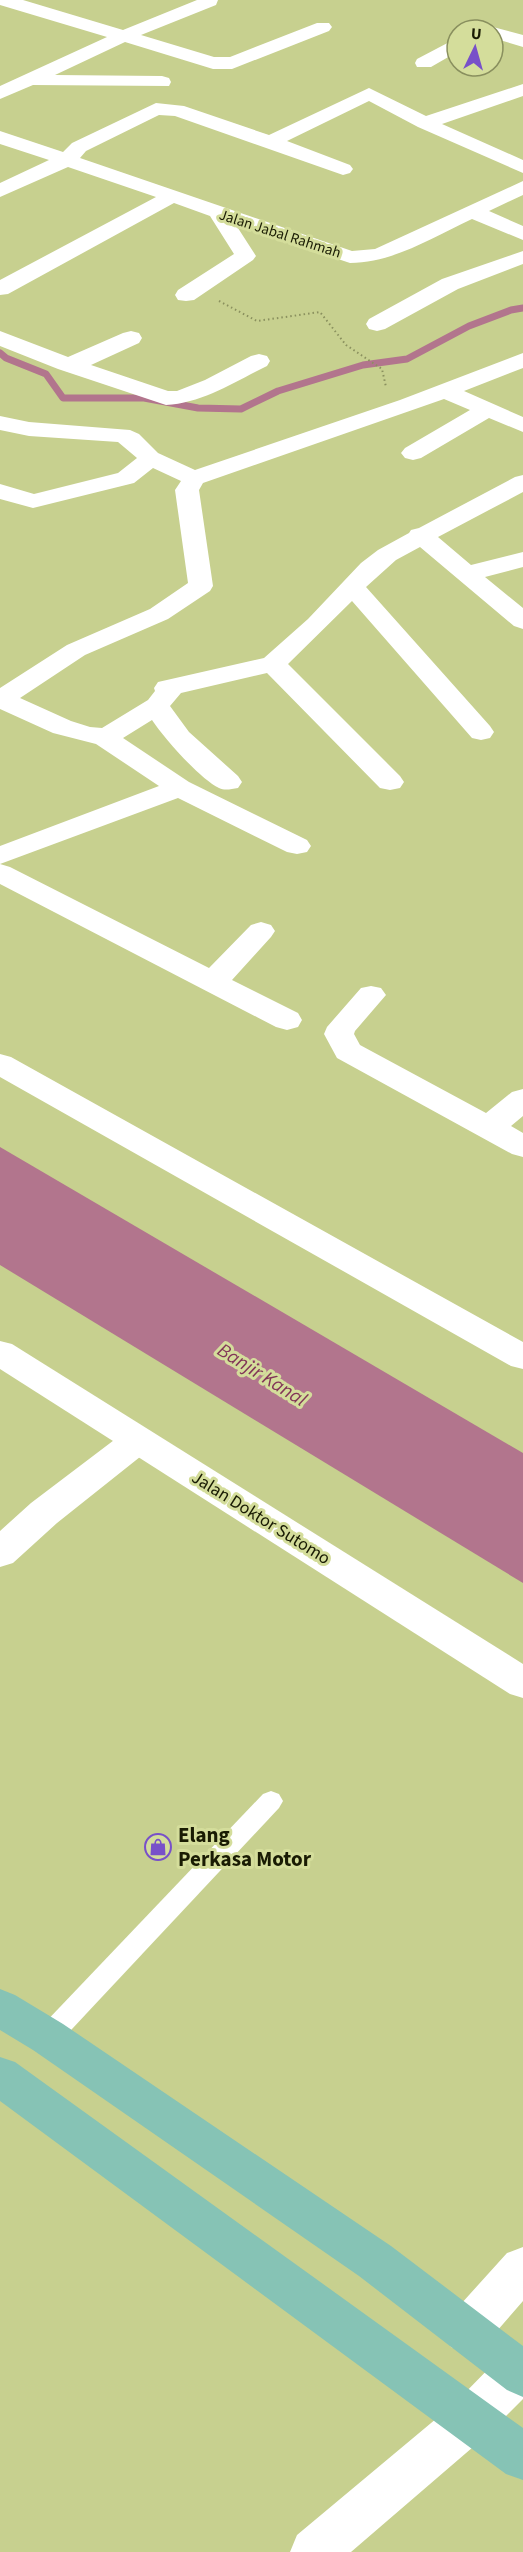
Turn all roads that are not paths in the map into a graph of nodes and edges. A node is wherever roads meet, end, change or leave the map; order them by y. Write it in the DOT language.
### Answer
graph roads {
  1 [pos="210,1"];
  2 [pos="22,4"];
  3 [pos="9,21"];
  4 [pos="323,27"];
  5 [pos="505,36"];
  6 [pos="122,37"];
  7 [pos="523,41"];
  8 [pos="445,51"];
  9 [pos="424,63"];
  10 [pos="28,80"];
  11 [pos="162,82"];
  12 [pos="523,90"];
  13 [pos="0,93"];
  14 [pos="425,123"];
  15 [pos="0,137"];
  16 [pos="270,142"];
  17 [pos="66,160"];
  18 [pos="523,167"];
  19 [pos="343,169"];
  20 [pos="523,187"];
  21 [pos="0,191"];
  22 [pos="171,197"];
  23 [pos="472,211"];
  24 [pos="219,214"];
  25 [pos="523,234"];
  26 [pos="523,257"];
  27 [pos="0,289"];
  28 [pos="191,293"];
  29 [pos="377,324"];
  30 [pos="0,338"];
  31 [pos="131,338"];
  32 [pos="523,360"];
  33 [pos="259,361"];
  34 [pos="66,364"];
  35 [pos="444,390"];
  36 [pos="487,410"];
  37 [pos="0,423"];
  38 [pos="523,425"];
  39 [pos="413,453"];
  40 [pos="150,458"];
  41 [pos="194,478"];
  42 [pos="519,489"];
  43 [pos="0,490"];
  44 [pos="33,501"];
  45 [pos="22,524"];
  46 [pos="420,535"];
  47 [pos="523,559"];
  48 [pos="468,574"];
  49 [pos="353,587"];
  50 [pos="523,621"];
  51 [pos="273,664"];
  52 [pos="0,700"];
  53 [pos="156,706"];
  54 [pos="481,732"];
  55 [pos="103,736"];
  56 [pos="228,782"];
  57 [pos="390,782"];
  58 [pos="179,788"];
  59 [pos="297,846"];
  60 [pos="0,856"];
  61 [pos="0,873"];
  62 [pos="261,931"];
  63 [pos="213,981"];
  64 [pos="371,995"];
  65 [pos="287,1020"];
  66 [pos="0,1064"];
  67 [pos="523,1099"];
  68 [pos="489,1128"];
  69 [pos="523,1146"];
  70 [pos="0,1353"];
  71 [pos="523,1356"];
  72 [pos="138,1440"];
  73 [pos="0,1552"];
  74 [pos="523,1683"];
  75 [pos="271,1801"];
  76 [pos="0,2008"];
  77 [pos="48,2037"];
  78 [pos="0,2076"];
  79 [pos="523,2268"];
  80 [pos="466,2331"];
  81 [pos="520,2372"];
  82 [pos="471,2419"];
  83 [pos="523,2457"];
  84 [pos="314,2552"];
  1 -- 6 [label="street"];
  2 -- 3 [label="street"];
  2 -- 6 [label="street"];
  4 -- 6 [label="street"];
  5 -- 7 [label="street"];
  6 -- 10 [label="street"];
  8 -- 9 [label="street"];
  10 -- 11 [label="street"];
  10 -- 13 [label="street"];
  12 -- 14 [label="street"];
  14 -- 16 [label="street"];
  14 -- 18 [label="street"];
  15 -- 17 [label="street, Jalan Jabal Rahmah"];
  16 -- 17 [label="street"];
  16 -- 19 [label="street"];
  17 -- 21 [label="street"];
  17 -- 22 [label="street, Jalan Jabal Rahmah"];
  20 -- 23 [label="street, Jalan Jabal Rahmah"];
  22 -- 24 [label="street, Jalan Jabal Rahmah"];
  22 -- 27 [label="street"];
  23 -- 24 [label="street, Jalan Jabal Rahmah"];
  23 -- 25 [label="street"];
  24 -- 28 [label="street"];
  26 -- 29 [label="street"];
  30 -- 34 [label="street"];
  31 -- 34 [label="street"];
  32 -- 35 [label="street"];
  33 -- 34 [label="street"];
  35 -- 36 [label="street"];
  35 -- 41 [label="street"];
  36 -- 38 [label="street"];
  36 -- 39 [label="street"];
  37 -- 40 [label="street"];
  40 -- 41 [label="street"];
  40 -- 44 [label="street"];
  41 -- 52 [label="street"];
  42 -- 46 [label="street"];
  43 -- 44 [label="street"];
  44 -- 45 [label="street"];
  46 -- 48 [label="street"];
  46 -- 49 [label="street"];
  47 -- 48 [label="street"];
  48 -- 50 [label="street"];
  49 -- 51 [label="street"];
  49 -- 54 [label="street"];
  51 -- 53 [label="street"];
  51 -- 57 [label="street"];
  52 -- 55 [label="street"];
  53 -- 55 [label="street"];
  53 -- 56 [label="street"];
  55 -- 58 [label="street"];
  58 -- 59 [label="street"];
  58 -- 60 [label="street"];
  61 -- 63 [label="street"];
  62 -- 63 [label="street"];
  63 -- 65 [label="street"];
  64 -- 68 [label="street"];
  66 -- 71 [label="street"];
  67 -- 68 [label="street"];
  68 -- 69 [label="street"];
  70 -- 72 [label="street, Jalan Doktor Sutomo"];
  72 -- 73 [label="street"];
  72 -- 74 [label="street, Jalan Doktor Sutomo"];
  75 -- 77 [label="lane"];
  76 -- 77 [label="main road"];
  77 -- 80 [label="main road"];
  78 -- 82 [label="main road"];
  79 -- 80 [label="street"];
  80 -- 81 [label="main road"];
  81 -- 82 [label="street"];
  82 -- 83 [label="main road"];
  82 -- 84 [label="street"];
}
